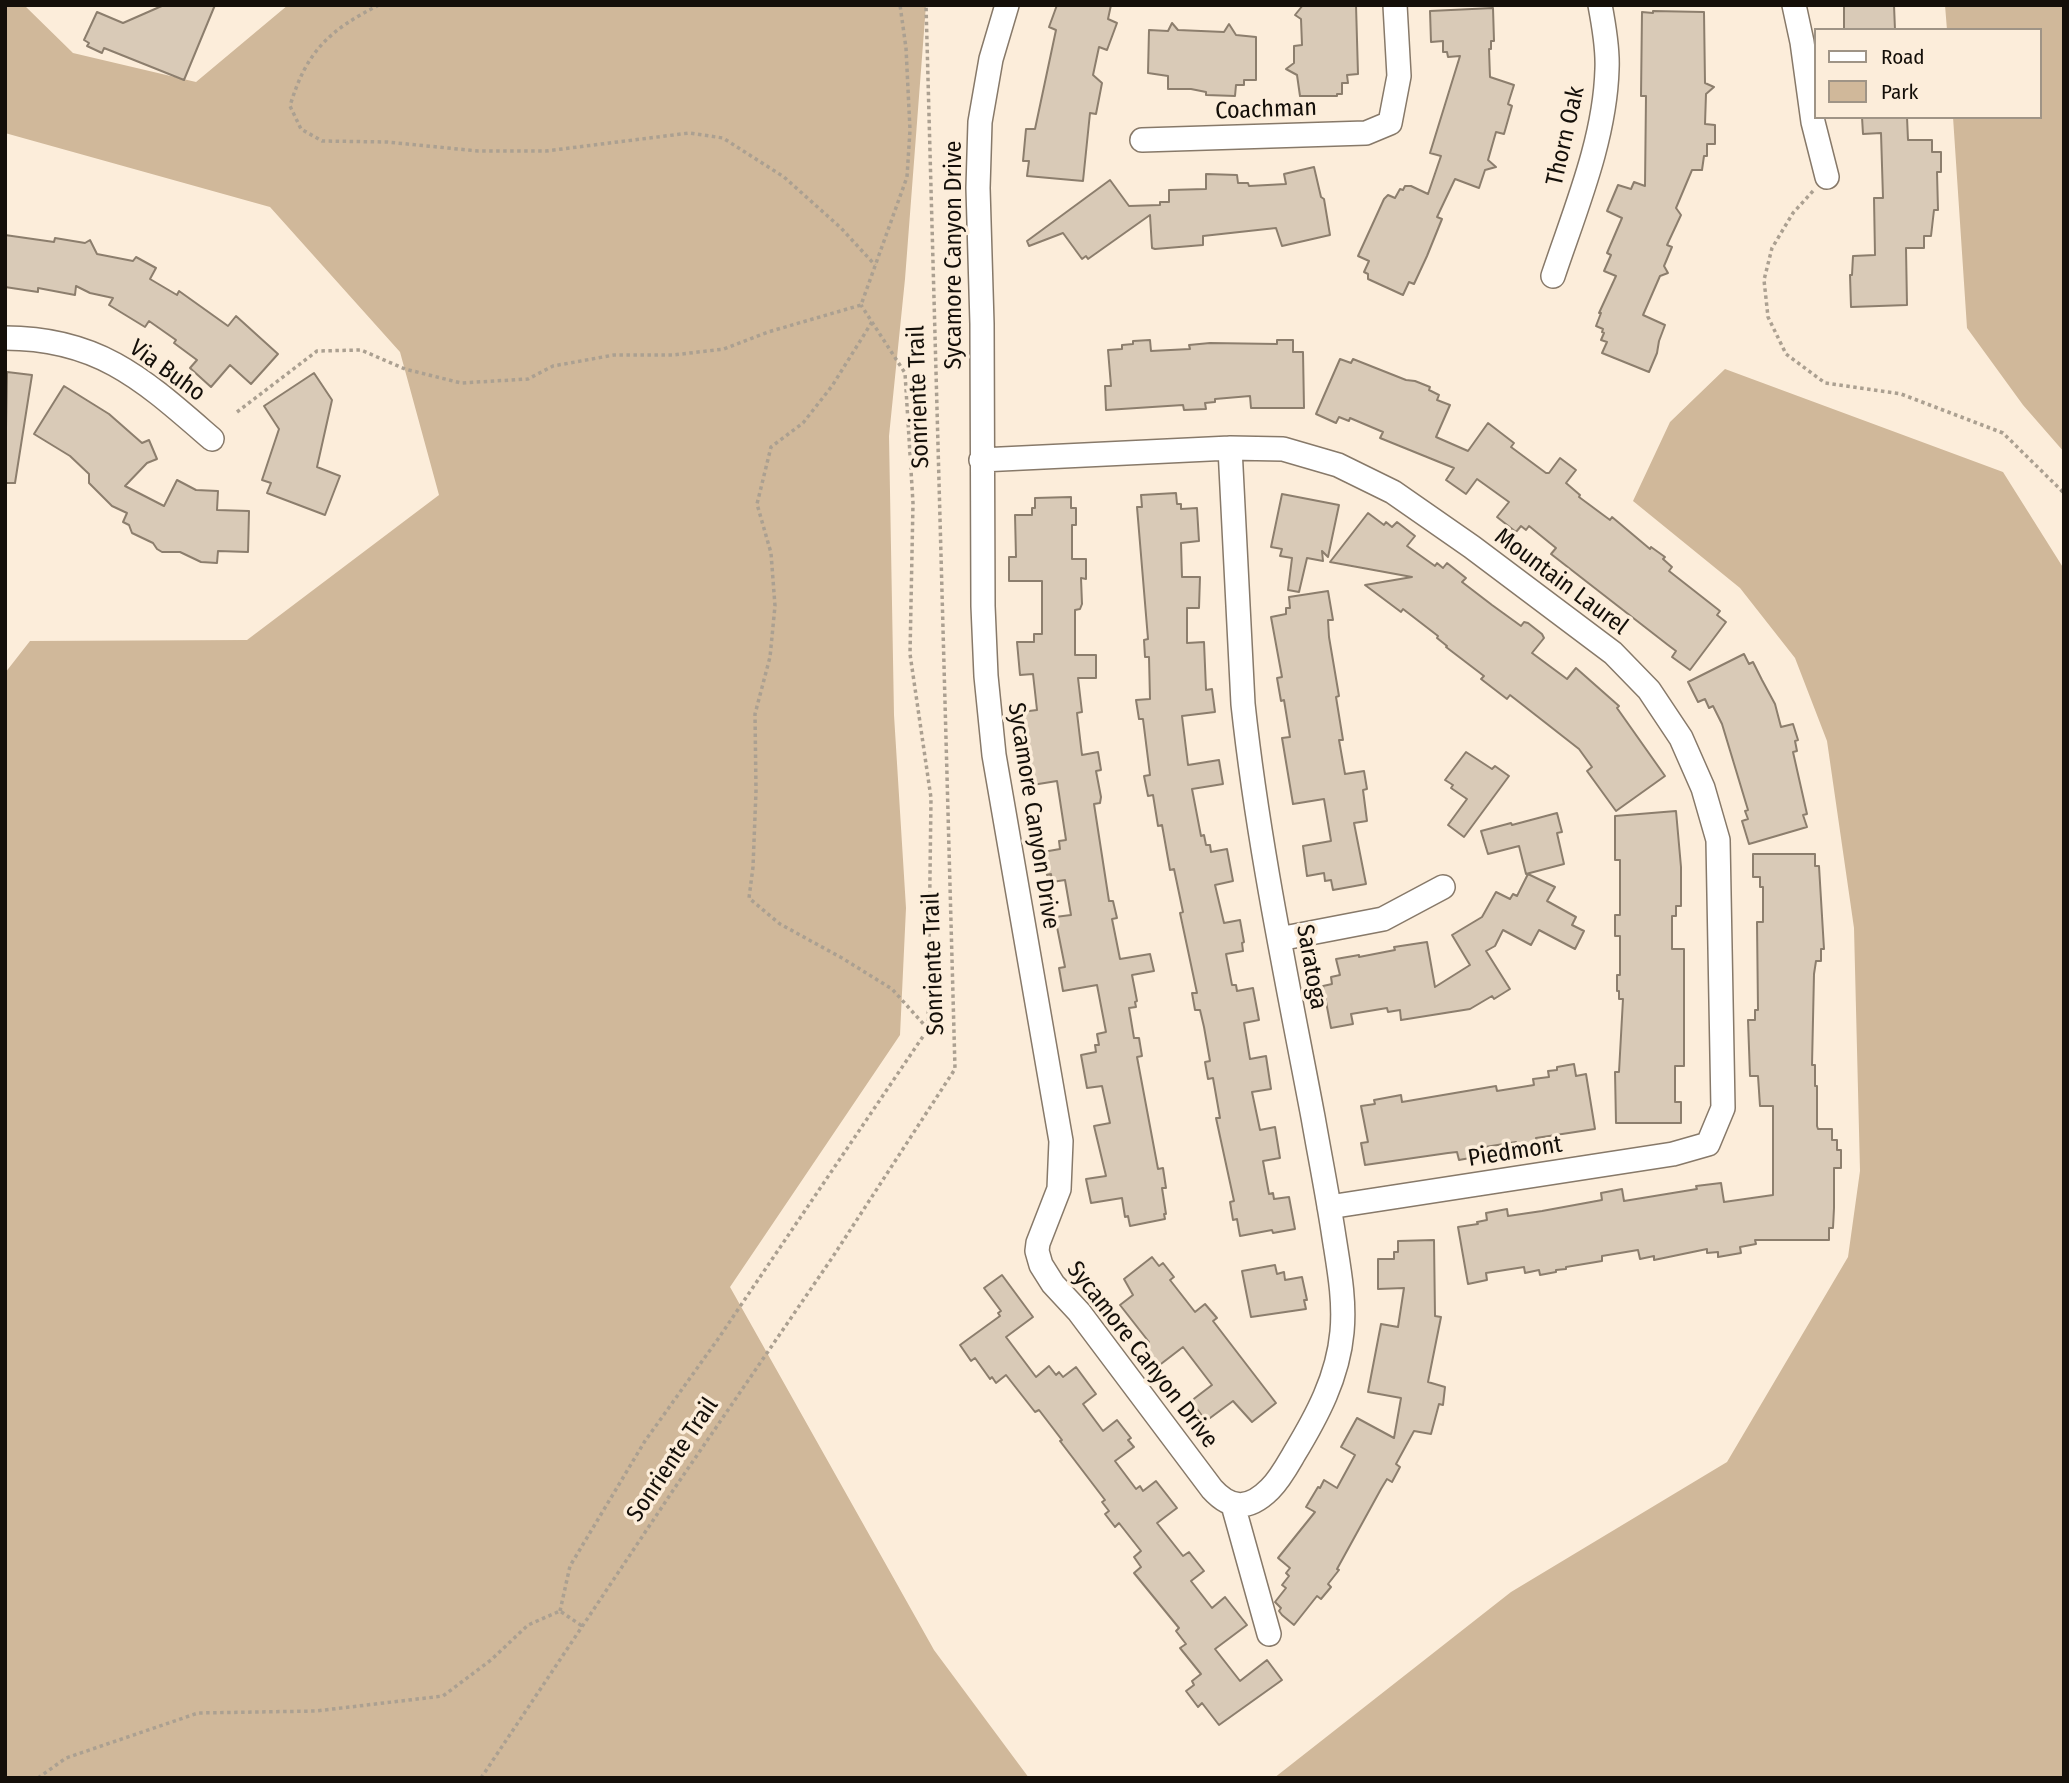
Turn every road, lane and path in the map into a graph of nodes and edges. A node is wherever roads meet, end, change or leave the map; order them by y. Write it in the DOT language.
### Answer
graph roads {
  1 [pos="379,5"];
  2 [pos="900,5"];
  3 [pos="926,5"];
  4 [pos="1007,5"];
  5 [pos="1395,5"];
  6 [pos="1600,5"];
  7 [pos="1794,5"];
  8 [pos="1142,140"];
  9 [pos="1827,177"];
  10 [pos="875,265"];
  11 [pos="1553,276"];
  12 [pos="861,305"];
  13 [pos="872,322"];
  14 [pos="5,338"];
  15 [pos="237,412"];
  16 [pos="212,439"];
  17 [pos="1230,448"];
  18 [pos="981,460"];
  19 [pos="2064,494"];
  20 [pos="1443,887"];
  21 [pos="1279,939"];
  22 [pos="928,1029"];
  23 [pos="1708,1144"];
  24 [pos="1329,1207"];
  25 [pos="1233,1505"];
  26 [pos="560,1611"];
  27 [pos="582,1626"];
  28 [pos="1269,1634"];
  29 [pos="38,1778"];
  30 [pos="481,1778"];
  1 -- 10 [label="path"];
  2 -- 10 [label="path"];
  3 -- 27 [label="path, Sonriente Trail"];
  4 -- 18 [label="street, Sycamore Canyon Drive"];
  5 -- 8 [label="street, Coachman"];
  6 -- 11 [label="street, Thorn Oak"];
  7 -- 9 [label="street"];
  9 -- 19 [label="path"];
  10 -- 12 [label="path"];
  12 -- 13 [label="path"];
  12 -- 15 [label="path"];
  13 -- 22 [label="path"];
  13 -- 22 [label="path"];
  14 -- 16 [label="street, Via Buho"];
  17 -- 18 [label="street, Mountain Laurel"];
  17 -- 21 [label="street, Saratoga"];
  17 -- 23 [label="street, Mountain Laurel"];
  18 -- 25 [label="street, Sycamore Canyon Drive"];
  20 -- 21 [label="street"];
  21 -- 24 [label="street, Saratoga"];
  22 -- 26 [label="path"];
  23 -- 24 [label="street, Piedmont"];
  24 -- 25 [label="street, Saratoga"];
  25 -- 28 [label="street"];
  26 -- 27 [label="path"];
  26 -- 29 [label="path"];
  27 -- 30 [label="path, Sonriente Trail"];
}
